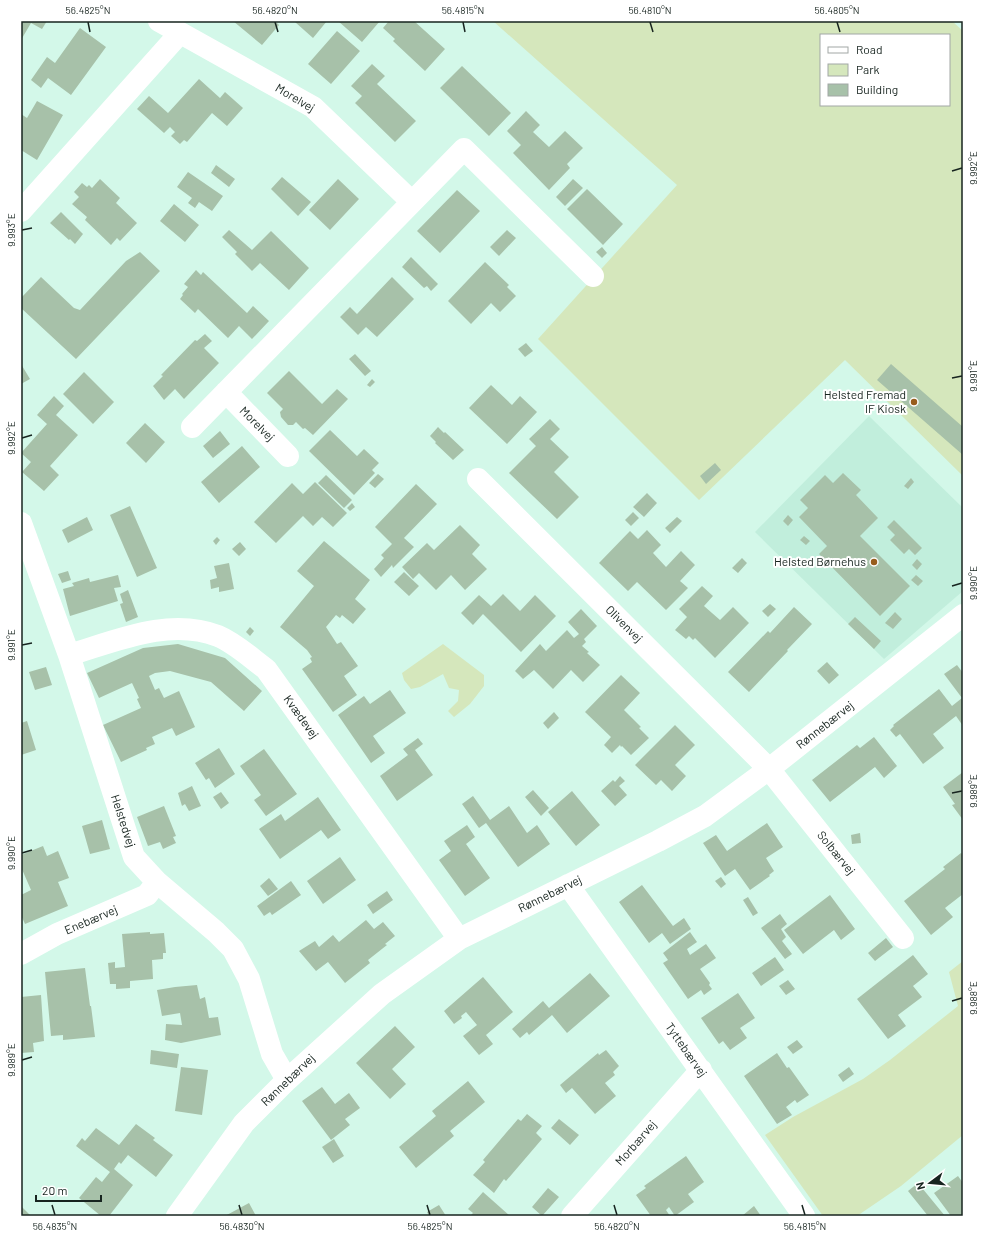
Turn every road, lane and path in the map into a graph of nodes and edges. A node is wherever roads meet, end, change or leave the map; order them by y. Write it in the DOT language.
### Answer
graph roads {
  1 [pos="159,21"];
  2 [pos="180,33"];
  3 [pos="412,202"];
  4 [pos="21,211"];
  5 [pos="593,276"];
  6 [pos="226,392"];
  7 [pos="192,427"];
  8 [pos="288,456"];
  9 [pos="478,479"];
  10 [pos="22,530"];
  11 [pos="963,615"];
  12 [pos="69,655"];
  13 [pos="769,769"];
  14 [pos="157,882"];
  15 [pos="568,885"];
  16 [pos="903,938"];
  17 [pos="459,939"];
  18 [pos="21,954"];
  19 [pos="700,1070"];
  20 [pos="287,1080"];
  21 [pos="177,1216"];
  22 [pos="572,1216"];
  23 [pos="804,1216"];
  1 -- 2 [label="street, Morelvej"];
  2 -- 3 [label="street, Morelvej"];
  2 -- 4 [label="street"];
  3 -- 5 [label="street"];
  3 -- 6 [label="street"];
  6 -- 7 [label="street"];
  6 -- 8 [label="street, Morelvej"];
  9 -- 13 [label="street, Olivenvej"];
  10 -- 12 [label="street, Helstedvej"];
  11 -- 13 [label="street, Rønnebærvej"];
  12 -- 14 [label="street, Helstedvej"];
  12 -- 17 [label="street, Kvædevej"];
  13 -- 15 [label="street, Rønnebærvej"];
  13 -- 16 [label="street, Solbærvej"];
  14 -- 18 [label="street, Enebærvej"];
  14 -- 20 [label="street, Helstedvej"];
  15 -- 17 [label="street, Rønnebærvej"];
  15 -- 19 [label="street, Tyttebærvej"];
  17 -- 20 [label="street, Rønnebærvej"];
  19 -- 22 [label="street, Morbærvej"];
  19 -- 23 [label="street, Tyttebærvej"];
  20 -- 21 [label="street, Rønnebærvej"];
}
